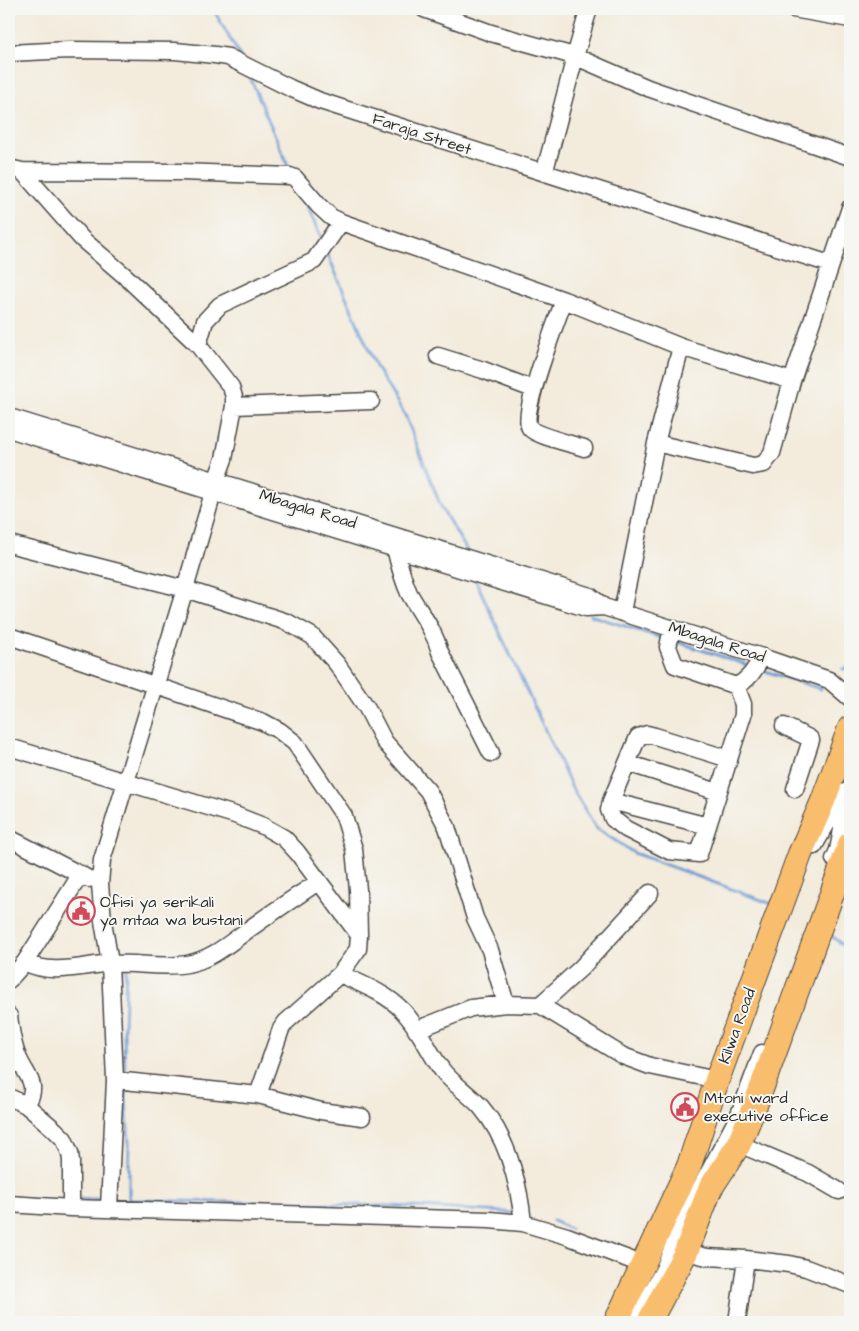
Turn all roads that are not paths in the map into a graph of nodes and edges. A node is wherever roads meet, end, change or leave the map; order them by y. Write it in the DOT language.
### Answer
graph roads {
  1 [pos="424,9"];
  2 [pos="589,9"];
  3 [pos="792,9"];
  4 [pos="850,19"];
  5 [pos="9,52"];
  6 [pos="574,56"];
  7 [pos="850,157"];
  8 [pos="15,170"];
  9 [pos="544,173"];
  10 [pos="850,208"];
  11 [pos="341,222"];
  12 [pos="830,264"];
  13 [pos="564,300"];
  14 [pos="198,345"];
  15 [pos="681,347"];
  16 [pos="438,356"];
  17 [pos="792,381"];
  18 [pos="533,389"];
  19 [pos="371,401"];
  20 [pos="234,406"];
  21 [pos="9,416"];
  22 [pos="9,429"];
  23 [pos="656,443"];
  24 [pos="584,448"];
  25 [pos="214,487"];
  26 [pos="9,544"];
  27 [pos="395,548"];
  28 [pos="185,590"];
  29 [pos="604,606"];
  30 [pos="622,612"];
  31 [pos="672,628"];
  32 [pos="9,636"];
  33 [pos="762,657"];
  34 [pos="850,679"];
  35 [pos="829,680"];
  36 [pos="736,686"];
  37 [pos="155,687"];
  38 [pos="850,698"];
  39 [pos="784,726"];
  40 [pos="850,728"];
  41 [pos="9,747"];
  42 [pos="491,753"];
  43 [pos="729,759"];
  44 [pos="627,763"];
  45 [pos="126,782"];
  46 [pos="850,783"];
  47 [pos="850,789"];
  48 [pos="796,790"];
  49 [pos="718,792"];
  50 [pos="611,800"];
  51 [pos="708,826"];
  52 [pos="9,838"];
  53 [pos="850,844"];
  54 [pos="81,874"];
  55 [pos="318,882"];
  56 [pos="100,884"];
  57 [pos="650,893"];
  58 [pos="359,935"];
  59 [pos="25,962"];
  60 [pos="110,963"];
  61 [pos="340,974"];
  62 [pos="9,980"];
  63 [pos="506,1004"];
  64 [pos="540,1005"];
  65 [pos="9,1016"];
  66 [pos="416,1030"];
  67 [pos="115,1080"];
  68 [pos="717,1080"];
  69 [pos="258,1095"];
  70 [pos="9,1098"];
  71 [pos="26,1105"];
  72 [pos="362,1117"];
  73 [pos="739,1144"];
  74 [pos="839,1191"];
  75 [pos="9,1204"];
  76 [pos="70,1208"];
  77 [pos="109,1208"];
  78 [pos="684,1219"];
  79 [pos="523,1223"];
  80 [pos="686,1252"];
  81 [pos="746,1259"];
  82 [pos="644,1265"];
  83 [pos="850,1285"];
  84 [pos="616,1322"];
  85 [pos="636,1322"];
  86 [pos="649,1322"];
  87 [pos="737,1322"];
  1 -- 6 [label="street"];
  2 -- 6 [label="street"];
  3 -- 4 [label="street"];
  5 -- 9 [label="street, Faraja Street"];
  6 -- 7 [label="street"];
  6 -- 9 [label="street"];
  8 -- 11 [label="street"];
  8 -- 14 [label="street"];
  9 -- 12 [label="street, Faraja Street"];
  10 -- 12 [label="street"];
  11 -- 13 [label="street"];
  11 -- 14 [label="street"];
  12 -- 17 [label="street"];
  13 -- 15 [label="street"];
  13 -- 18 [label="street"];
  14 -- 20 [label="street"];
  15 -- 17 [label="street"];
  15 -- 23 [label="street"];
  16 -- 18 [label="street"];
  17 -- 23 [label="street"];
  18 -- 24 [label="street"];
  19 -- 20 [label="street"];
  20 -- 25 [label="street"];
  21 -- 25 [label="street, Mbagala Road"];
  22 -- 25 [label="street, Mbagala Road"];
  23 -- 30 [label="street"];
  25 -- 27 [label="street, Mbagala Road"];
  25 -- 28 [label="street"];
  25 -- 29 [label="street, Mbagala Road"];
  26 -- 28 [label="street"];
  27 -- 29 [label="street, Mbagala Road"];
  27 -- 42 [label="street"];
  28 -- 37 [label="street"];
  28 -- 63 [label="street"];
  29 -- 30 [label="street, Mbagala Road"];
  30 -- 31 [label="street, Mbagala Road"];
  31 -- 33 [label="street, Mbagala Road"];
  31 -- 36 [label="street"];
  32 -- 37 [label="street"];
  33 -- 35 [label="street, Mbagala Road"];
  33 -- 36 [label="street"];
  34 -- 35 [label="street, Mbagala Road"];
  35 -- 38 [label="street, Mbagala Road"];
  36 -- 43 [label="street"];
  37 -- 45 [label="street"];
  37 -- 58 [label="street"];
  39 -- 48 [label="street"];
  40 -- 68 [label="highway, Kilwa Road"];
  41 -- 45 [label="street"];
  43 -- 44 [label="street"];
  43 -- 49 [label="street"];
  44 -- 49 [label="street"];
  44 -- 50 [label="street"];
  45 -- 55 [label="street"];
  45 -- 56 [label="street"];
  46 -- 78 [label="street"];
  47 -- 78 [label="street"];
  49 -- 51 [label="street"];
  50 -- 51 [label="street"];
  50 -- 51 [label="street"];
  52 -- 54 [label="street"];
  53 -- 73 [label="highway"];
  54 -- 56 [label="street"];
  54 -- 59 [label="street"];
  55 -- 58 [label="street"];
  55 -- 60 [label="street"];
  56 -- 60 [label="street"];
  57 -- 64 [label="street"];
  58 -- 61 [label="street"];
  59 -- 60 [label="street"];
  59 -- 62 [label="street"];
  60 -- 67 [label="street"];
  61 -- 66 [label="street"];
  61 -- 69 [label="street"];
  63 -- 64 [label="street"];
  63 -- 66 [label="street"];
  64 -- 68 [label="street"];
  65 -- 71 [label="street"];
  66 -- 79 [label="street"];
  67 -- 69 [label="street"];
  67 -- 77 [label="street"];
  68 -- 82 [label="highway, Kilwa Road"];
  69 -- 72 [label="street"];
  70 -- 71 [label="street"];
  71 -- 76 [label="street"];
  73 -- 74 [label="street"];
  73 -- 80 [label="highway"];
  75 -- 76 [label="street"];
  76 -- 77 [label="street"];
  77 -- 79 [label="street"];
  78 -- 85 [label="street"];
  79 -- 82 [label="street"];
  80 -- 81 [label="street"];
  80 -- 86 [label="highway"];
  81 -- 83 [label="street"];
  81 -- 87 [label="street"];
  82 -- 84 [label="highway, Kilwa Road"];
}
